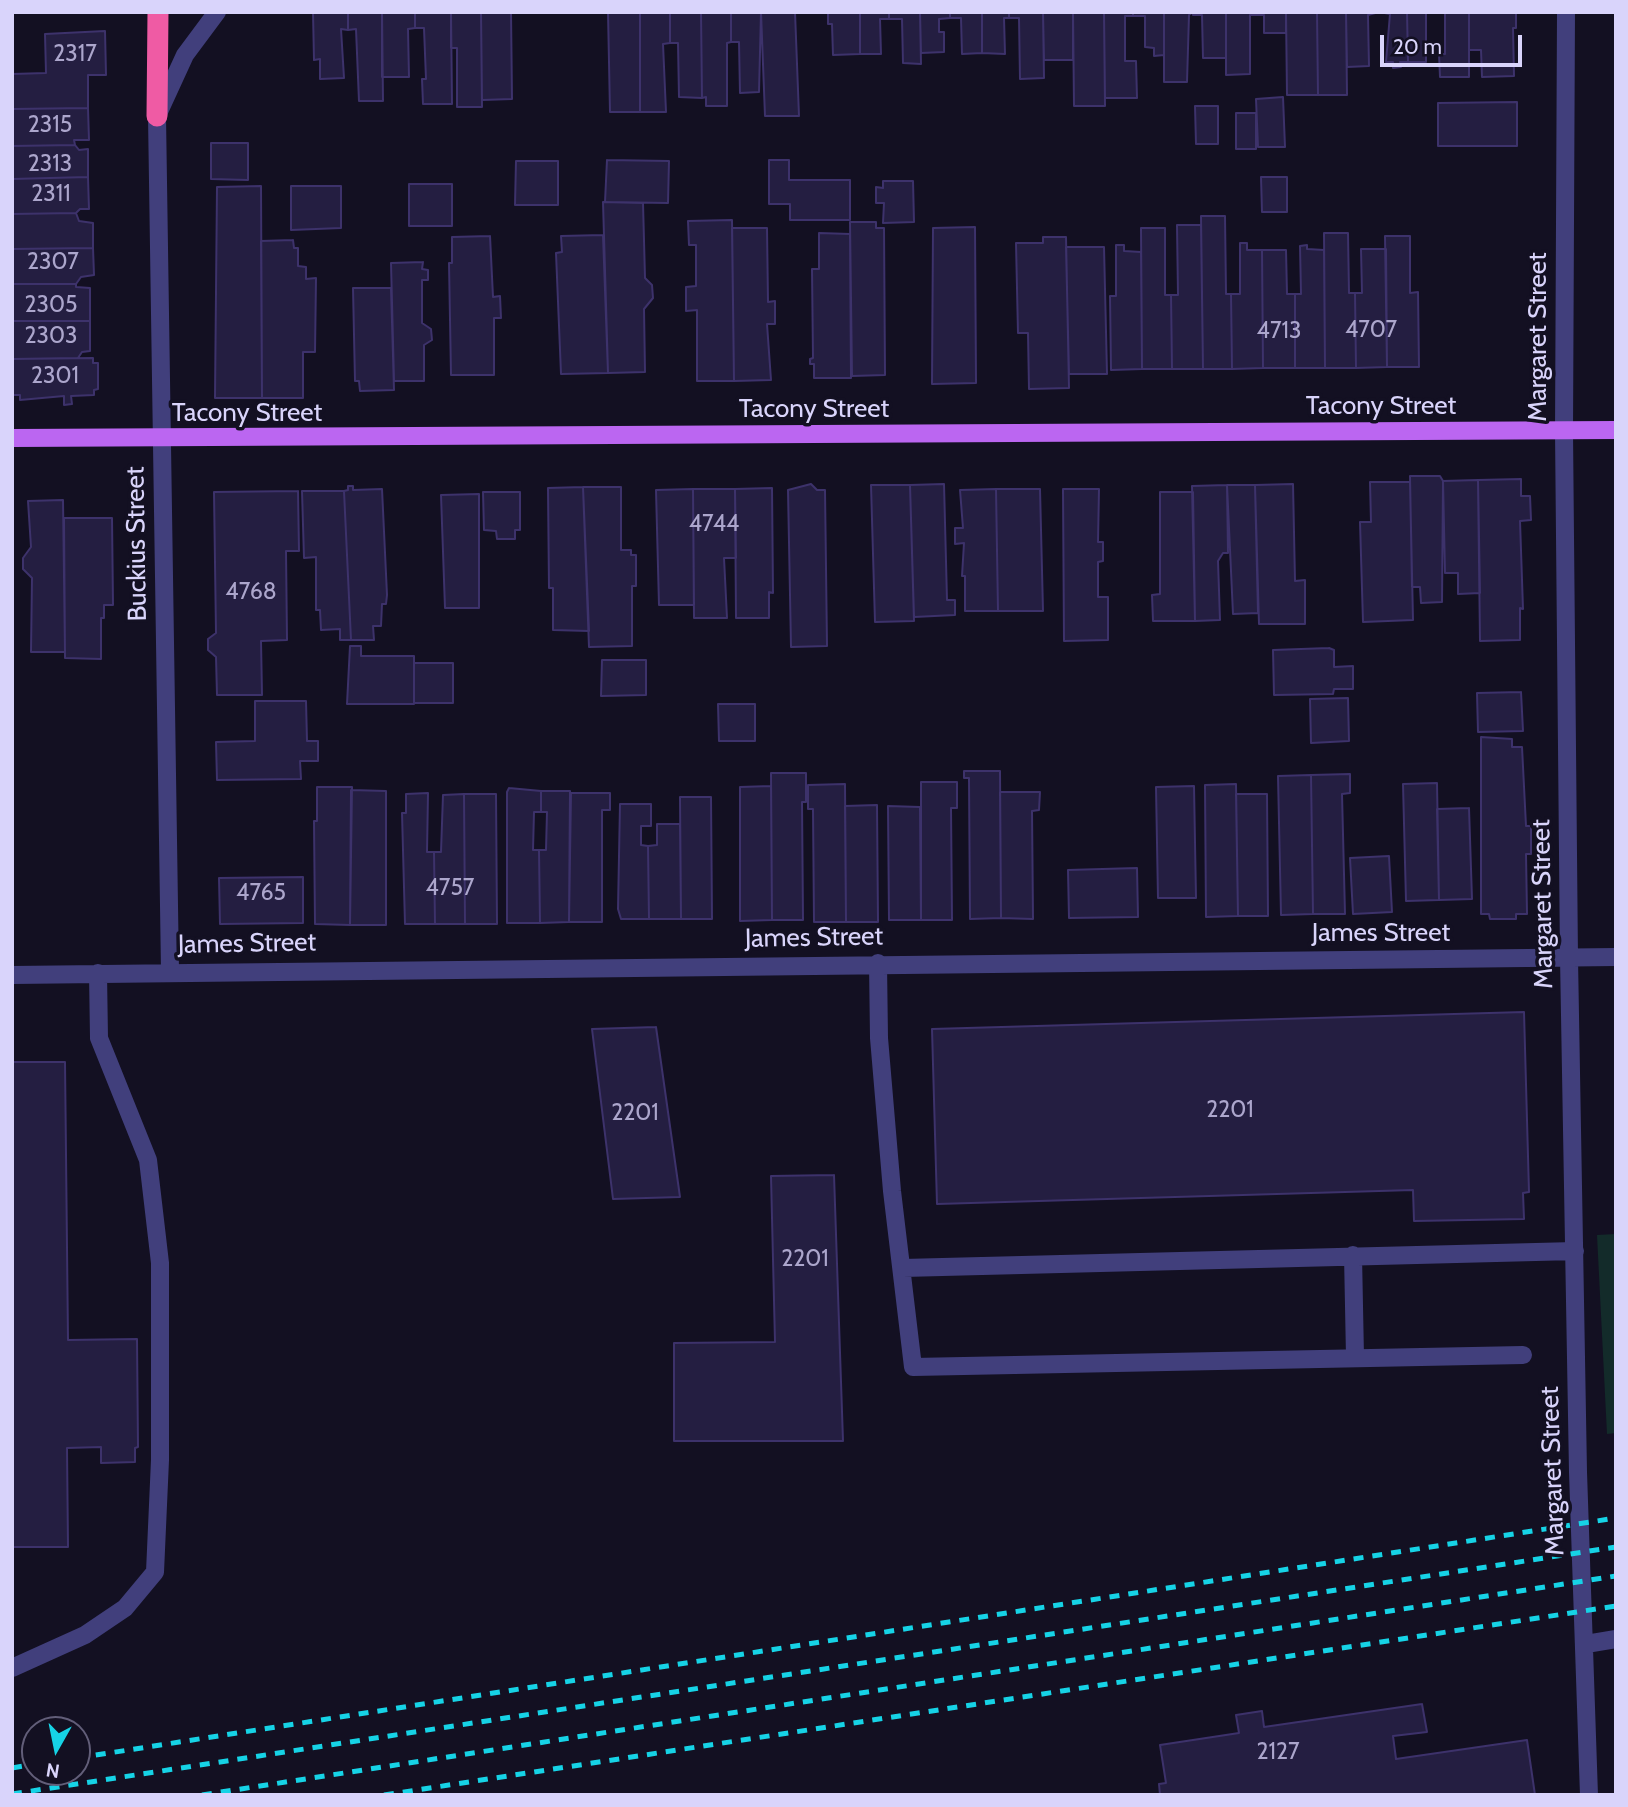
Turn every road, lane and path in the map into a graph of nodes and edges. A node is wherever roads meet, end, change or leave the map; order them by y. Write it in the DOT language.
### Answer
graph roads {
  1 [pos="158,12"];
  2 [pos="217,12"];
  3 [pos="1566,12"];
  4 [pos="157,116"];
  5 [pos="1616,430"];
  6 [pos="1564,431"];
  7 [pos="12,438"];
  8 [pos="161,439"];
  9 [pos="1616,957"];
  10 [pos="1569,958"];
  11 [pos="878,963"];
  12 [pos="170,971"];
  13 [pos="98,973"];
  14 [pos="12,975"];
  15 [pos="1575,1251"];
  16 [pos="1353,1255"];
  17 [pos="903,1268"];
  18 [pos="1522,1355"];
  19 [pos="1355,1357"];
  20 [pos="1616,1639"];
  21 [pos="1586,1644"];
  22 [pos="12,1668"];
  23 [pos="1589,1795"];
  1 -- 4 [label="highway"];
  2 -- 4 [label="street"];
  3 -- 6 [label="street, Margaret Street"];
  4 -- 8 [label="street, Buckius Street"];
  5 -- 6 [label="main road, Tacony Street"];
  6 -- 8 [label="main road, Tacony Street"];
  6 -- 10 [label="street, Margaret Street"];
  7 -- 8 [label="main road, Tacony Street"];
  8 -- 12 [label="street, Buckius Street"];
  9 -- 10 [label="street, James Street"];
  10 -- 11 [label="street, James Street"];
  10 -- 15 [label="street, Margaret Street"];
  11 -- 12 [label="street, James Street"];
  11 -- 17 [label="street"];
  12 -- 13 [label="street, James Street"];
  13 -- 14 [label="street, James Street"];
  13 -- 22 [label="street"];
  15 -- 16 [label="street"];
  15 -- 21 [label="street, Margaret Street"];
  16 -- 17 [label="street"];
  16 -- 19 [label="street"];
  17 -- 19 [label="street"];
  18 -- 19 [label="street"];
  20 -- 21 [label="street"];
  21 -- 23 [label="street, Margaret Street"];
}
